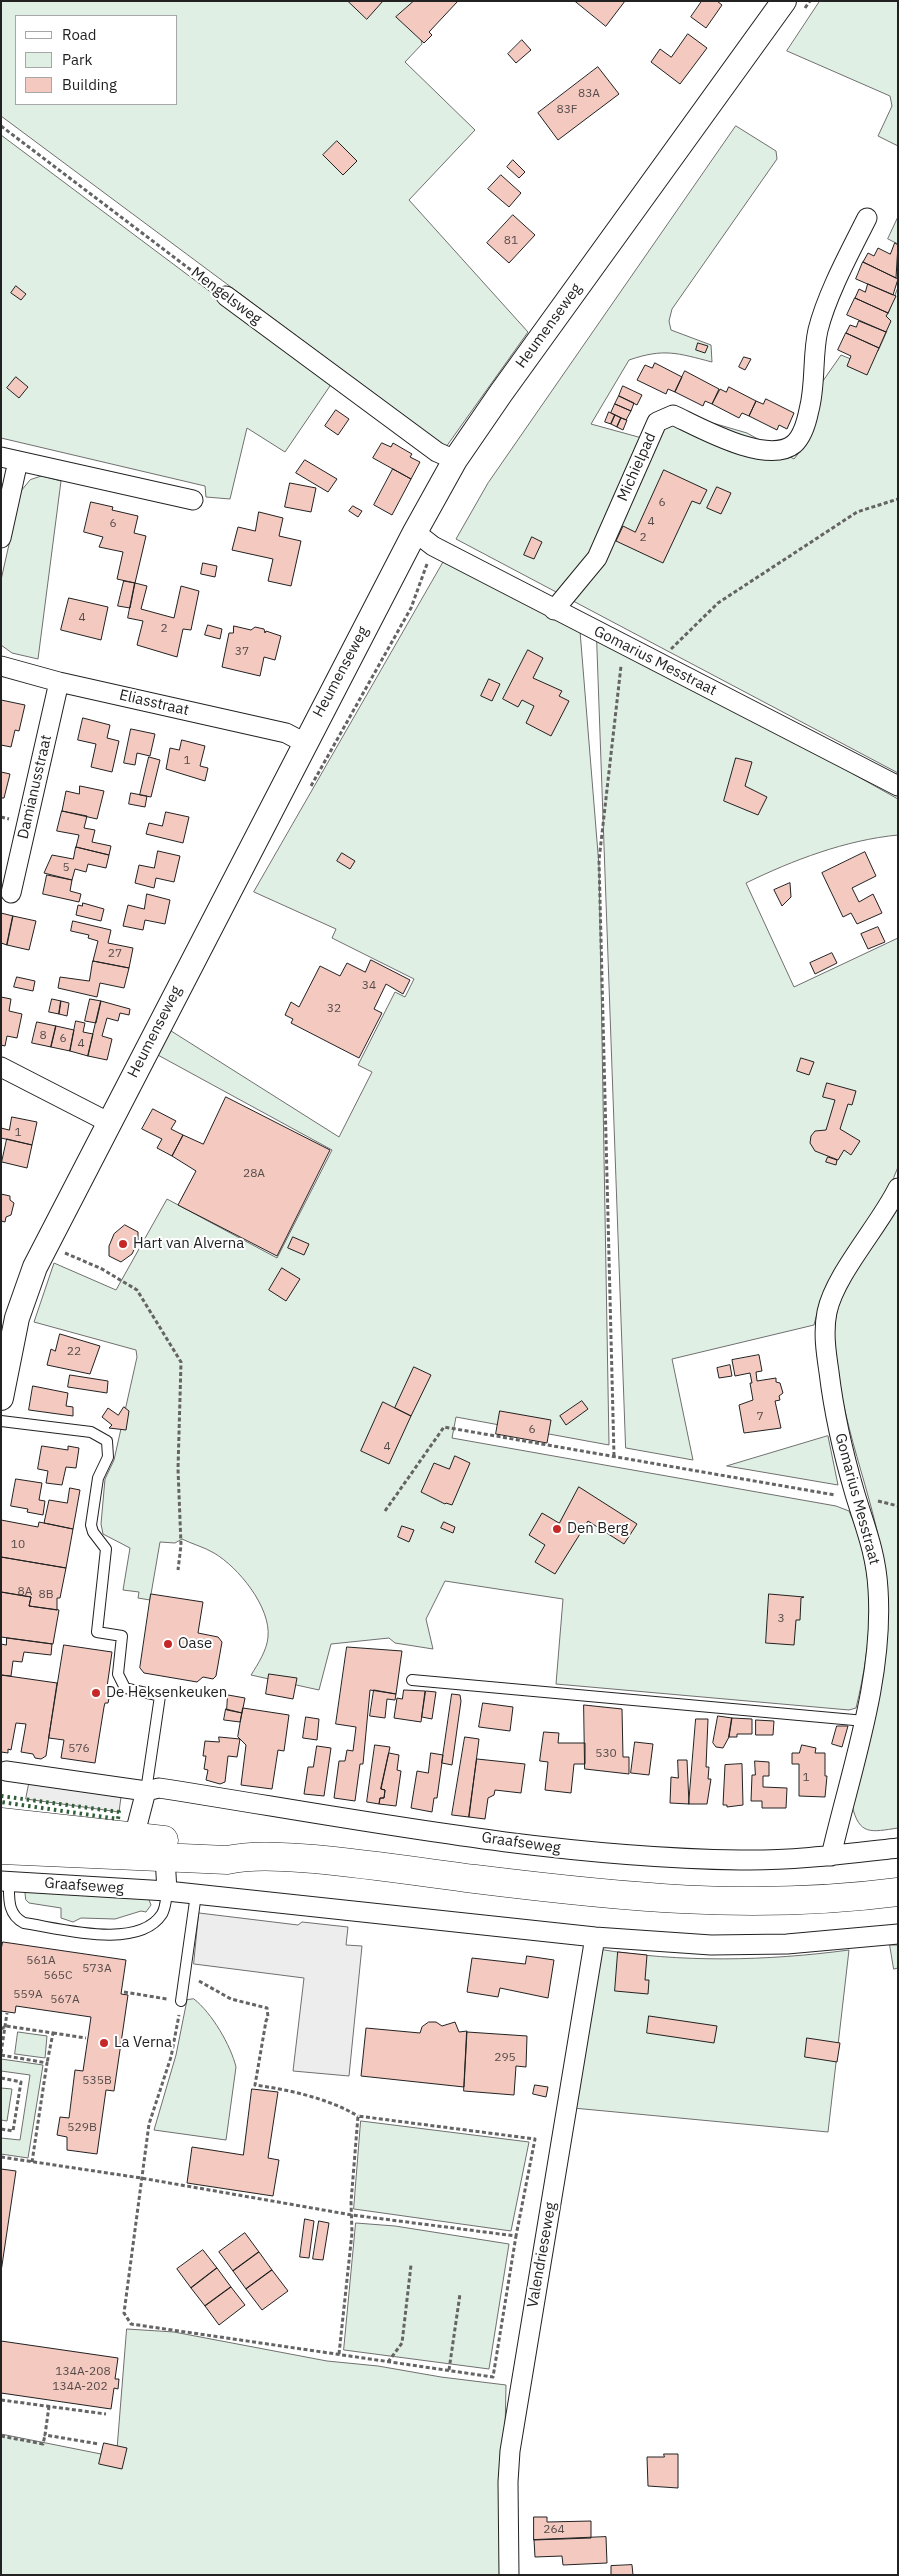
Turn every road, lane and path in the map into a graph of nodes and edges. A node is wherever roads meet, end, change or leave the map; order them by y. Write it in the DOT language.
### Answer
graph roads {
  1 [pos="784,1"];
  2 [pos="1,126"];
  3 [pos="867,218"];
  4 [pos="226,296"];
  5 [pos="10,459"];
  6 [pos="455,460"];
  7 [pos="898,499"];
  8 [pos="193,500"];
  9 [pos="415,532"];
  10 [pos="1,538"];
  11 [pos="554,610"];
  12 [pos="623,645"];
  13 [pos="657,663"];
  14 [pos="1,666"];
  15 [pos="59,682"];
  16 [pos="304,743"];
  17 [pos="898,786"];
  18 [pos="11,893"];
  19 [pos="1,1068"];
  20 [pos="108,1122"];
  21 [pos="898,1188"];
  22 [pos="46,1246"];
  23 [pos="1,1398"];
  24 [pos="1,1421"];
  25 [pos="614,1456"];
  26 [pos="856,1496"];
  27 [pos="386,1511"];
  28 [pos="178,1570"];
  29 [pos="412,1680"];
  30 [pos="865,1721"];
  31 [pos="6,1771"];
  32 [pos="146,1791"];
  33 [pos="1,1822"];
  34 [pos="134,1837"];
  35 [pos="898,1848"];
  36 [pos="1,1850"];
  37 [pos="250,1856"];
  38 [pos="831,1856"];
  39 [pos="165,1857"];
  40 [pos="5,1881"];
  41 [pos="168,1891"];
  42 [pos="898,1892"];
  43 [pos="196,1894"];
  44 [pos="898,1934"];
  45 [pos="595,1937"];
  46 [pos="186,1971"];
  47 [pos="124,1992"];
  48 [pos="181,2001"];
  49 [pos="7,2013"];
  50 [pos="6,2026"];
  51 [pos="1,2029"];
  52 [pos="52,2033"];
  53 [pos="86,2038"];
  54 [pos="1,2054"];
  55 [pos="47,2062"];
  56 [pos="1,2078"];
  57 [pos="358,2116"];
  58 [pos="1,2129"];
  59 [pos="1,2157"];
  60 [pos="32,2162"];
  61 [pos="141,2178"];
  62 [pos="352,2215"];
  63 [pos="516,2236"];
  64 [pos="411,2265"];
  65 [pos="460,2294"];
  66 [pos="338,2354"];
  67 [pos="388,2362"];
  68 [pos="449,2370"];
  69 [pos="1,2400"];
  70 [pos="49,2406"];
  71 [pos="106,2414"];
  72 [pos="45,2435"];
  73 [pos="1,2436"];
  74 [pos="99,2444"];
  75 [pos="509,2575"];
  1 -- 6 [label="street, Heumenseweg"];
  2 -- 4 [label="path, Mengelsweg"];
  3 -- 11 [label="street, Michielpad"];
  4 -- 6 [label="street, Mengelsweg"];
  5 -- 8 [label="street"];
  5 -- 10 [label="street"];
  6 -- 9 [label="street, Heumenseweg"];
  7 -- 13 [label="path"];
  9 -- 11 [label="street, Gomarius Messtraat"];
  9 -- 16 [label="street, Heumenseweg"];
  11 -- 12 [label="street, Gomarius Messtraat"];
  12 -- 13 [label="street, Gomarius Messtraat"];
  12 -- 25 [label="path"];
  13 -- 17 [label="street, Gomarius Messtraat"];
  14 -- 15 [label="street, Eliasstraat"];
  15 -- 16 [label="street, Eliasstraat"];
  15 -- 18 [label="street, Damianusstraat"];
  16 -- 20 [label="street, Heumenseweg"];
  19 -- 20 [label="street"];
  20 -- 22 [label="street, Heumenseweg"];
  21 -- 26 [label="street, Gomarius Messtraat"];
  22 -- 23 [label="street, Heumenseweg"];
  22 -- 28 [label="path"];
  24 -- 32 [label="lane"];
  25 -- 26 [label="path"];
  25 -- 27 [label="path"];
  26 -- 30 [label="street, Gomarius Messtraat"];
  29 -- 30 [label="lane"];
  30 -- 38 [label="street, Gomarius Messtraat"];
  31 -- 32 [label="street, Graafseweg"];
  32 -- 34 [label="street"];
  32 -- 38 [label="street, Graafseweg"];
  33 -- 34 [label="main road"];
  34 -- 37 [label="main road"];
  35 -- 38 [label="street, Graafseweg"];
  36 -- 39 [label="main road"];
  37 -- 39 [label="main road"];
  37 -- 42 [label="main road"];
  39 -- 41 [label="street"];
  40 -- 41 [label="street, Graafseweg"];
  40 -- 41 [label="lane"];
  41 -- 43 [label="street, Graafseweg"];
  43 -- 45 [label="street, Graafseweg"];
  43 -- 46 [label="lane"];
  44 -- 45 [label="street, Graafseweg"];
  45 -- 75 [label="street, Valendrieseweg"];
  46 -- 48 [label="lane"];
  46 -- 57 [label="path"];
  47 -- 48 [label="path"];
  48 -- 61 [label="path"];
  49 -- 50 [label="path"];
  50 -- 51 [label="path"];
  50 -- 52 [label="path"];
  50 -- 54 [label="path"];
  52 -- 53 [label="path"];
  52 -- 55 [label="path"];
  54 -- 55 [label="path"];
  55 -- 60 [label="path"];
  56 -- 58 [label="path"];
  57 -- 62 [label="path"];
  57 -- 63 [label="path"];
  59 -- 60 [label="path"];
  60 -- 61 [label="path"];
  61 -- 62 [label="path"];
  61 -- 66 [label="path"];
  62 -- 63 [label="path"];
  62 -- 66 [label="path"];
  63 -- 68 [label="path"];
  64 -- 67 [label="path"];
  65 -- 68 [label="path"];
  66 -- 67 [label="path"];
  67 -- 68 [label="path"];
  69 -- 70 [label="path"];
  70 -- 71 [label="path"];
  70 -- 72 [label="path"];
  72 -- 73 [label="path"];
  72 -- 74 [label="path"];
}
